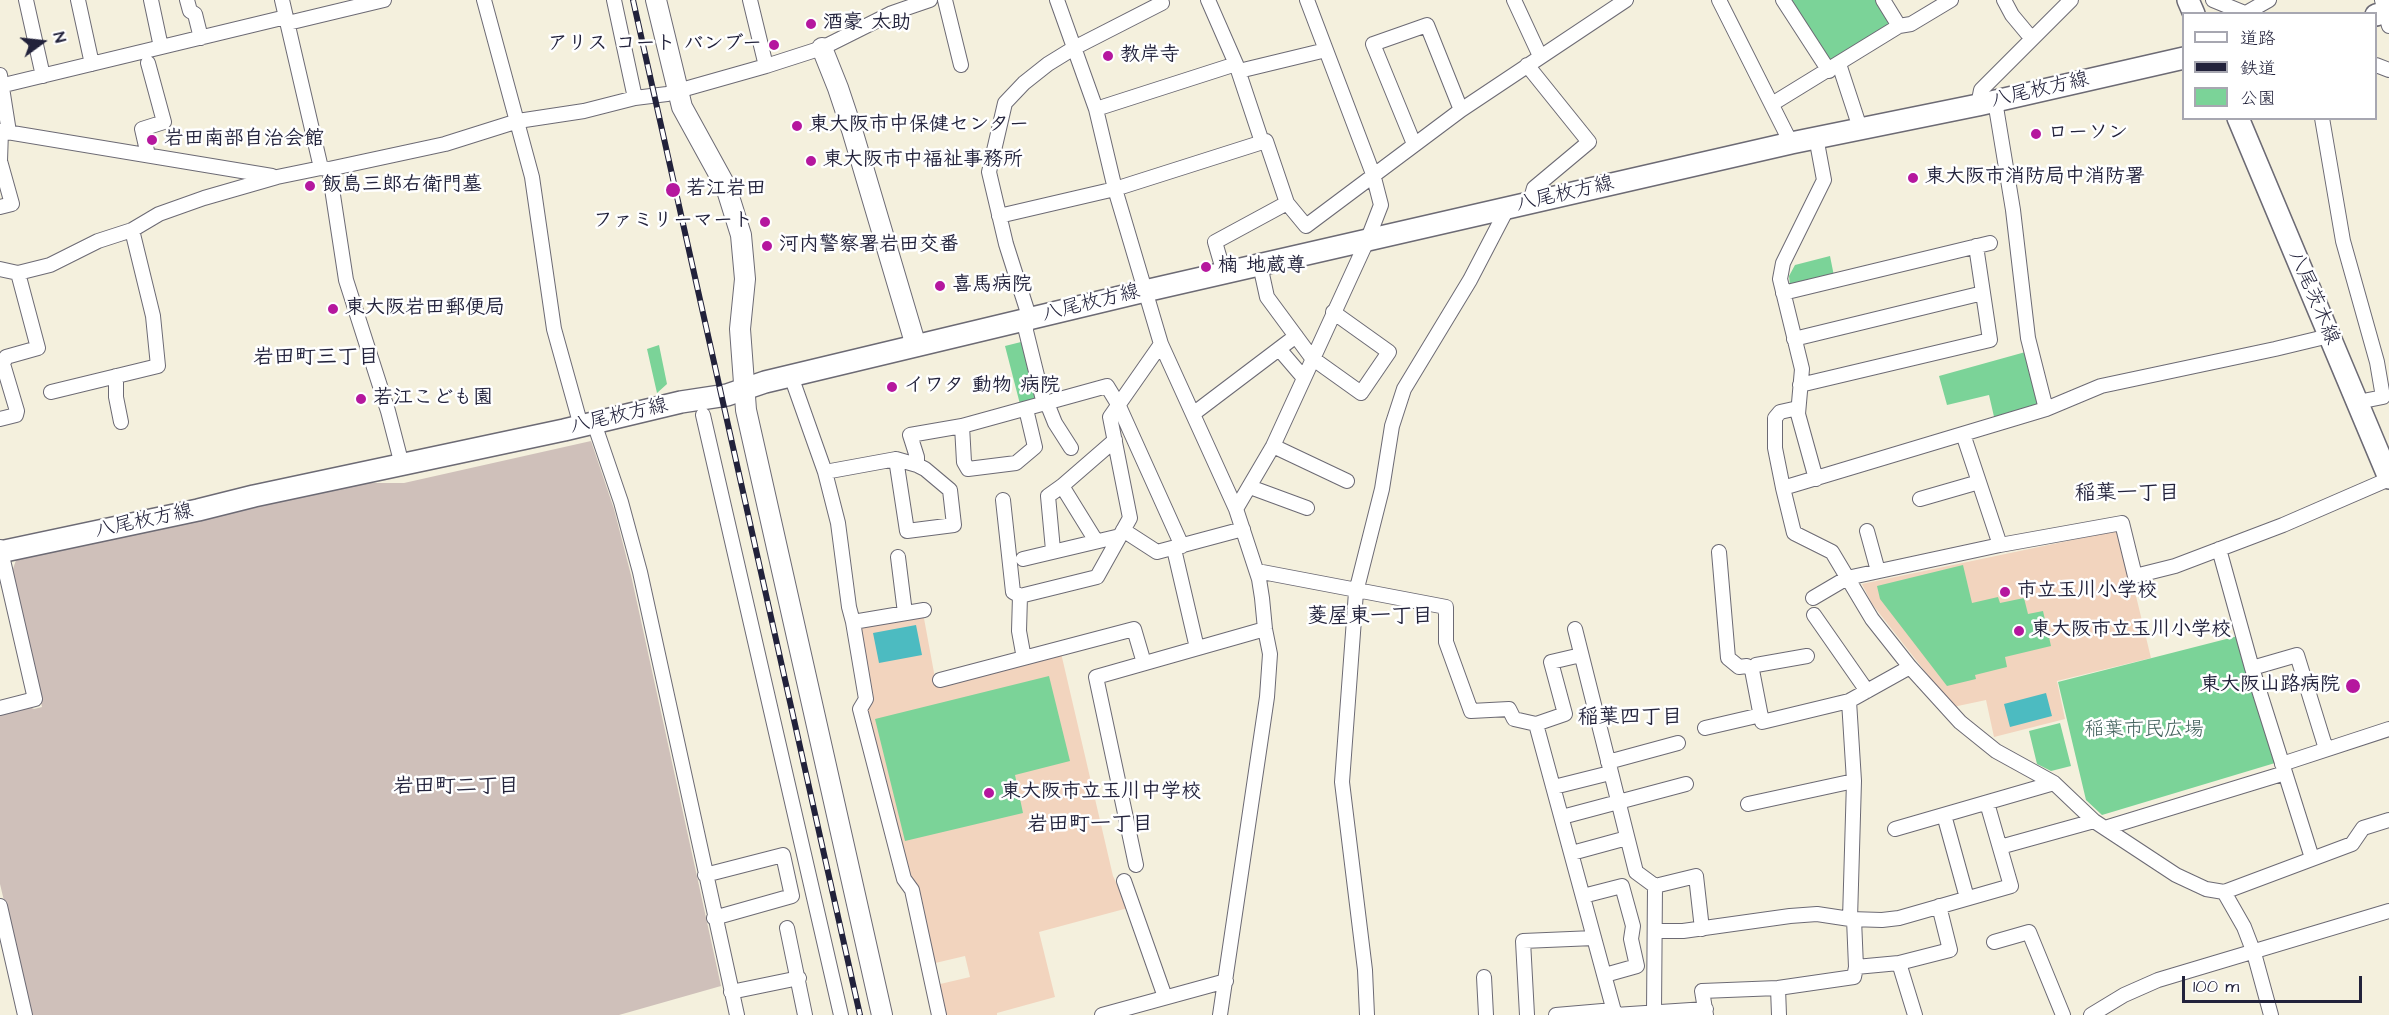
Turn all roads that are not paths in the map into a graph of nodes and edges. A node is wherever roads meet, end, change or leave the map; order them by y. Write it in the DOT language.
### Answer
graph roads {
  1 [pos="26,0"];
  2 [pos="78,0"];
  3 [pos="151,0"];
  4 [pos="187,0"];
  5 [pos="282,0"];
  6 [pos="384,0"];
  7 [pos="484,0"];
  8 [pos="614,0"];
  9 [pos="656,0"];
  10 [pos="750,0"];
  11 [pos="930,0"];
  12 [pos="945,0"];
  13 [pos="1057,0"];
  14 [pos="1208,0"];
  15 [pos="1307,0"];
  16 [pos="1626,0"];
  17 [pos="1719,0"];
  18 [pos="1783,0"];
  19 [pos="1883,0"];
  20 [pos="2004,0"];
  21 [pos="2071,0"];
  22 [pos="2212,0"];
  23 [pos="2269,0"];
  24 [pos="1946,1"];
  25 [pos="1519,2"];
  26 [pos="1162,3"];
  27 [pos="2244,12"];
  28 [pos="2249,12"];
  29 [pos="287,20"];
  30 [pos="1899,26"];
  31 [pos="201,38"];
  32 [pos="2032,39"];
  33 [pos="161,47"];
  34 [pos="822,48"];
  35 [pos="1074,48"];
  36 [pos="1326,50"];
  37 [pos="1540,56"];
  38 [pos="2182,58"];
  39 [pos="148,63"];
  40 [pos="92,64"];
  41 [pos="961,65"];
  42 [pos="1527,65"];
  43 [pos="766,66"];
  44 [pos="1238,68"];
  45 [pos="1834,68"];
  46 [pos="44,76"];
  47 [pos="1,83"];
  48 [pos="678,91"];
  49 [pos="635,98"];
  50 [pos="1987,103"];
  51 [pos="1772,104"];
  52 [pos="1096,109"];
  53 [pos="1461,110"];
  54 [pos="2239,120"];
  55 [pos="2322,120"];
  56 [pos="518,121"];
  57 [pos="1860,128"];
  58 [pos="3,131"];
  59 [pos="1816,137"];
  60 [pos="1262,142"];
  61 [pos="1791,143"];
  62 [pos="1414,144"];
  63 [pos="148,155"];
  64 [pos="325,168"];
  65 [pos="1373,174"];
  66 [pos="277,177"];
  67 [pos="1115,189"];
  68 [pos="1534,202"];
  69 [pos="1287,203"];
  70 [pos="0,207"];
  71 [pos="1507,209"];
  72 [pos="999,216"];
  73 [pos="132,230"];
  74 [pos="1367,241"];
  75 [pos="1260,265"];
  76 [pos="0,269"];
  77 [pos="18,273"];
  78 [pos="1224,273"];
  79 [pos="1145,291"];
  80 [pos="1983,292"];
  81 [pos="1783,293"];
  82 [pos="1333,312"];
  83 [pos="1027,321"];
  84 [pos="1296,336"];
  85 [pos="2329,336"];
  86 [pos="1794,339"];
  87 [pos="1161,344"];
  88 [pos="916,346"];
  89 [pos="1279,350"];
  90 [pos="1312,358"];
  91 [pos="116,376"];
  92 [pos="791,376"];
  93 [pos="1303,378"];
  94 [pos="1800,386"];
  95 [pos="743,390"];
  96 [pos="51,392"];
  97 [pos="2385,392"];
  98 [pos="2358,402"];
  99 [pos="1046,404"];
  100 [pos="1118,404"];
  101 [pos="1798,408"];
  102 [pos="1026,409"];
  103 [pos="2046,409"];
  104 [pos="1192,414"];
  105 [pos="703,415"];
  106 [pos="0,419"];
  107 [pos="121,422"];
  108 [pos="587,424"];
  109 [pos="962,426"];
  110 [pos="1964,434"];
  111 [pos="1115,440"];
  112 [pos="1273,446"];
  113 [pos="1071,448"];
  114 [pos="896,459"];
  115 [pos="402,465"];
  116 [pos="916,465"];
  117 [pos="825,472"];
  118 [pos="1816,479"];
  119 [pos="2389,479"];
  120 [pos="1347,481"];
  121 [pos="1979,482"];
  122 [pos="1062,486"];
  123 [pos="1250,487"];
  124 [pos="1783,488"];
  125 [pos="1920,499"];
  126 [pos="1004,500"];
  127 [pos="1307,508"];
  128 [pos="1236,509"];
  129 [pos="1243,529"];
  130 [pos="1867,531"];
  131 [pos="1122,533"];
  132 [pos="1096,541"];
  133 [pos="2000,545"];
  134 [pos="1178,548"];
  135 [pos="2218,549"];
  136 [pos="0,550"];
  137 [pos="1053,550"];
  138 [pos="1719,552"];
  139 [pos="898,557"];
  140 [pos="1023,559"];
  141 [pos="1257,572"];
  142 [pos="1878,572"];
  143 [pos="1847,578"];
  144 [pos="1356,592"];
  145 [pos="1020,596"];
  146 [pos="1812,598"];
  147 [pos="924,610"];
  148 [pos="905,613"];
  149 [pos="1814,615"];
  150 [pos="853,622"];
  151 [pos="1265,629"];
  152 [pos="1575,629"];
  153 [pos="1197,648"];
  154 [pos="1023,653"];
  155 [pos="1581,654"];
  156 [pos="1807,656"];
  157 [pos="1144,663"];
  158 [pos="1910,667"];
  159 [pos="2252,668"];
  160 [pos="1752,670"];
  161 [pos="940,680"];
  162 [pos="1867,691"];
  163 [pos="1849,701"];
  164 [pos="0,708"];
  165 [pos="1761,715"];
  166 [pos="1536,724"];
  167 [pos="1705,728"];
  168 [pos="2389,729"];
  169 [pos="1678,743"];
  170 [pos="2326,749"];
  171 [pos="1609,768"];
  172 [pos="2283,769"];
  173 [pos="1854,780"];
  174 [pos="2054,783"];
  175 [pos="1686,784"];
  176 [pos="1554,787"];
  177 [pos="1618,803"];
  178 [pos="1987,803"];
  179 [pos="1748,804"];
  180 [pos="1944,815"];
  181 [pos="1562,817"];
  182 [pos="2389,820"];
  183 [pos="2100,825"];
  184 [pos="1895,829"];
  185 [pos="1627,838"];
  186 [pos="2000,847"];
  187 [pos="1572,853"];
  188 [pos="2312,858"];
  189 [pos="1136,865"];
  190 [pos="705,875"];
  191 [pos="1124,881"];
  192 [pos="1655,886"];
  193 [pos="2224,892"];
  194 [pos="1583,896"];
  195 [pos="1967,898"];
  196 [pos="1939,906"];
  197 [pos="0,907"];
  198 [pos="2389,911"];
  199 [pos="714,918"];
  200 [pos="1852,919"];
  201 [pos="787,927"];
  202 [pos="1702,929"];
  203 [pos="1655,931"];
  204 [pos="1594,938"];
  205 [pos="1994,942"];
  206 [pos="4,943"];
  207 [pos="2254,953"];
  208 [pos="1899,963"];
  209 [pos="1856,967"];
  210 [pos="1605,975"];
  211 [pos="1484,977"];
  212 [pos="799,978"];
  213 [pos="1226,981"];
  214 [pos="1778,988"];
  215 [pos="732,992"];
  216 [pos="1165,997"];
  217 [pos="1654,1012"];
  218 [pos="1706,1012"];
  219 [pos="1615,1013"];
  220 [pos="26,1015"];
  221 [pos="737,1015"];
  222 [pos="805,1015"];
  223 [pos="841,1015"];
  224 [pos="882,1015"];
  225 [pos="939,1015"];
  226 [pos="1102,1015"];
  227 [pos="1221,1015"];
  228 [pos="1367,1015"];
  229 [pos="1486,1015"];
  230 [pos="1527,1015"];
  231 [pos="1556,1015"];
  232 [pos="1779,1015"];
  233 [pos="1915,1015"];
  234 [pos="2063,1015"];
  235 [pos="2091,1015"];
  236 [pos="2271,1015"];
  1 -- 46 [label="street"];
  2 -- 40 [label="street"];
  3 -- 33 [label="street"];
  4 -- 31 [label="street"];
  5 -- 29 [label="street"];
  6 -- 29 [label="street"];
  7 -- 56 [label="street"];
  8 -- 49 [label="street"];
  9 -- 48 [label="street"];
  10 -- 43 [label="street"];
  11 -- 34 [label="street"];
  12 -- 41 [label="street"];
  13 -- 35 [label="street"];
  14 -- 44 [label="street"];
  15 -- 36 [label="street"];
  16 -- 37 [label="street"];
  17 -- 51 [label="street"];
  18 -- 45 [label="street"];
  19 -- 30 [label="street"];
  20 -- 32 [label="street"];
  21 -- 32 [label="street"];
  22 -- 27 [label="street"];
  23 -- 28 [label="street"];
  24 -- 30 [label="street"];
  25 -- 37 [label="street"];
  26 -- 35 [label="street"];
  29 -- 31 [label="street"];
  29 -- 64 [label="street"];
  30 -- 45 [label="street"];
  31 -- 33 [label="street"];
  32 -- 50 [label="street"];
  33 -- 40 [label="street"];
  34 -- 43 [label="street"];
  34 -- 88 [label="street"];
  35 -- 52 [label="street"];
  35 -- 72 [label="street"];
  36 -- 44 [label="street"];
  36 -- 65 [label="street"];
  37 -- 42 [label="street"];
  38 -- 50 [label="main road, 八尾枚方線"];
  39 -- 63 [label="street"];
  40 -- 46 [label="street"];
  42 -- 53 [label="street"];
  42 -- 68 [label="street"];
  43 -- 48 [label="street"];
  44 -- 52 [label="street"];
  44 -- 60 [label="street"];
  45 -- 51 [label="street"];
  45 -- 57 [label="street"];
  46 -- 47 [label="street"];
  47 -- 58 [label="street"];
  48 -- 49 [label="street"];
  48 -- 95 [label="street"];
  49 -- 56 [label="street"];
  50 -- 57 [label="main road, 八尾枚方線"];
  50 -- 103 [label="street"];
  51 -- 61 [label="street"];
  52 -- 67 [label="street"];
  53 -- 62 [label="street"];
  53 -- 62 [label="street"];
  54 -- 85 [label="main road, 八尾茨木線"];
  55 -- 97 [label="street"];
  56 -- 64 [label="street"];
  56 -- 108 [label="street"];
  57 -- 59 [label="main road, 八尾枚方線"];
  58 -- 63 [label="street"];
  58 -- 70 [label="street"];
  59 -- 61 [label="main road, 八尾枚方線"];
  59 -- 81 [label="street"];
  60 -- 67 [label="street"];
  60 -- 69 [label="street"];
  61 -- 68 [label="main road, 八尾枚方線"];
  62 -- 65 [label="street"];
  63 -- 66 [label="street"];
  64 -- 66 [label="street"];
  64 -- 115 [label="street"];
  65 -- 69 [label="street"];
  65 -- 74 [label="street"];
  66 -- 73 [label="street"];
  67 -- 72 [label="street"];
  67 -- 79 [label="street"];
  68 -- 71 [label="main road, 八尾枚方線"];
  69 -- 78 [label="street"];
  71 -- 74 [label="main road, 八尾枚方線"];
  71 -- 144 [label="street"];
  72 -- 83 [label="street"];
  73 -- 77 [label="street"];
  73 -- 91 [label="street"];
  74 -- 75 [label="main road, 八尾枚方線"];
  74 -- 82 [label="street"];
  75 -- 78 [label="main road, 八尾枚方線"];
  75 -- 84 [label="street"];
  76 -- 77 [label="street"];
  77 -- 106 [label="street"];
  78 -- 79 [label="main road, 八尾枚方線"];
  79 -- 83 [label="main road, 八尾枚方線"];
  79 -- 87 [label="street"];
  80 -- 81 [label="street"];
  80 -- 86 [label="street"];
  80 -- 94 [label="street"];
  81 -- 86 [label="street"];
  82 -- 90 [label="street"];
  82 -- 90 [label="street"];
  83 -- 88 [label="main road, 八尾枚方線"];
  83 -- 99 [label="street"];
  84 -- 89 [label="street"];
  84 -- 90 [label="street"];
  85 -- 98 [label="main road, 八尾茨木線"];
  85 -- 103 [label="street"];
  86 -- 94 [label="street"];
  87 -- 100 [label="street"];
  87 -- 104 [label="street"];
  88 -- 92 [label="main road, 八尾枚方線"];
  89 -- 93 [label="street"];
  89 -- 104 [label="street"];
  90 -- 93 [label="street"];
  91 -- 96 [label="street"];
  91 -- 107 [label="street"];
  92 -- 95 [label="main road, 八尾枚方線"];
  92 -- 117 [label="street"];
  93 -- 112 [label="street"];
  94 -- 101 [label="street"];
  95 -- 108 [label="main road, 八尾枚方線"];
  95 -- 224 [label="street"];
  97 -- 98 [label="street"];
  98 -- 119 [label="main road, 八尾茨木線"];
  99 -- 100 [label="street"];
  99 -- 102 [label="street"];
  99 -- 113 [label="street"];
  100 -- 111 [label="street"];
  100 -- 134 [label="street"];
  101 -- 118 [label="street"];
  101 -- 124 [label="street"];
  102 -- 109 [label="street"];
  102 -- 109 [label="street"];
  103 -- 110 [label="street"];
  104 -- 128 [label="street"];
  105 -- 223 [label="street"];
  108 -- 115 [label="main road, 八尾枚方線"];
  108 -- 190 [label="street"];
  109 -- 116 [label="street"];
  110 -- 118 [label="street"];
  110 -- 121 [label="street"];
  111 -- 122 [label="street"];
  111 -- 131 [label="street"];
  112 -- 120 [label="street"];
  112 -- 123 [label="street"];
  114 -- 116 [label="street"];
  114 -- 116 [label="street"];
  114 -- 117 [label="street"];
  115 -- 136 [label="main road, 八尾枚方線"];
  117 -- 150 [label="street"];
  118 -- 124 [label="street"];
  119 -- 135 [label="street"];
  121 -- 125 [label="street"];
  121 -- 133 [label="street"];
  122 -- 132 [label="street"];
  122 -- 137 [label="street"];
  123 -- 127 [label="street"];
  123 -- 128 [label="street"];
  124 -- 143 [label="street"];
  126 -- 145 [label="street"];
  128 -- 129 [label="street"];
  129 -- 134 [label="street"];
  129 -- 141 [label="street"];
  130 -- 142 [label="street"];
  131 -- 132 [label="street"];
  131 -- 134 [label="street"];
  131 -- 145 [label="street"];
  132 -- 137 [label="street"];
  133 -- 135 [label="street"];
  133 -- 142 [label="street"];
  134 -- 153 [label="street"];
  135 -- 159 [label="street"];
  136 -- 164 [label="street"];
  137 -- 140 [label="street"];
  138 -- 160 [label="street"];
  139 -- 148 [label="street"];
  141 -- 144 [label="street"];
  141 -- 151 [label="street"];
  142 -- 143 [label="street"];
  143 -- 146 [label="street"];
  143 -- 158 [label="street"];
  144 -- 166 [label="street"];
  144 -- 228 [label="street"];
  145 -- 154 [label="street"];
  147 -- 148 [label="street"];
  148 -- 150 [label="street"];
  149 -- 162 [label="street"];
  150 -- 225 [label="street"];
  151 -- 153 [label="street"];
  151 -- 213 [label="street"];
  152 -- 155 [label="street"];
  153 -- 157 [label="street"];
  155 -- 166 [label="street"];
  155 -- 171 [label="street"];
  156 -- 160 [label="street"];
  157 -- 161 [label="street"];
  157 -- 189 [label="street"];
  158 -- 162 [label="street"];
  158 -- 174 [label="street"];
  159 -- 170 [label="street"];
  159 -- 172 [label="street"];
  160 -- 165 [label="street"];
  162 -- 163 [label="street"];
  163 -- 165 [label="street"];
  163 -- 173 [label="street"];
  165 -- 167 [label="street"];
  166 -- 176 [label="street"];
  168 -- 170 [label="street"];
  169 -- 171 [label="street"];
  170 -- 172 [label="street"];
  171 -- 176 [label="street"];
  171 -- 177 [label="street"];
  172 -- 183 [label="street"];
  172 -- 188 [label="street"];
  173 -- 179 [label="street"];
  173 -- 200 [label="street"];
  174 -- 178 [label="street"];
  174 -- 183 [label="street"];
  175 -- 177 [label="street"];
  176 -- 181 [label="street"];
  177 -- 181 [label="street"];
  177 -- 185 [label="street"];
  178 -- 180 [label="street"];
  178 -- 186 [label="street"];
  180 -- 184 [label="street"];
  180 -- 195 [label="street"];
  181 -- 187 [label="street"];
  182 -- 188 [label="street"];
  183 -- 186 [label="street"];
  183 -- 193 [label="street"];
  185 -- 187 [label="street"];
  185 -- 192 [label="street"];
  186 -- 195 [label="street"];
  187 -- 194 [label="street"];
  188 -- 193 [label="street"];
  190 -- 199 [label="street"];
  190 -- 199 [label="street"];
  191 -- 216 [label="street"];
  192 -- 202 [label="street"];
  192 -- 203 [label="street"];
  193 -- 207 [label="street"];
  194 -- 204 [label="street"];
  194 -- 210 [label="street"];
  195 -- 196 [label="street"];
  196 -- 200 [label="street"];
  196 -- 208 [label="street"];
  197 -- 206 [label="street"];
  198 -- 207 [label="street"];
  199 -- 215 [label="street"];
  200 -- 202 [label="street"];
  200 -- 209 [label="street"];
  201 -- 212 [label="street"];
  202 -- 203 [label="street"];
  203 -- 217 [label="street"];
  204 -- 210 [label="street"];
  204 -- 230 [label="street"];
  205 -- 234 [label="street"];
  206 -- 220 [label="street"];
  207 -- 235 [label="street"];
  207 -- 236 [label="street"];
  208 -- 209 [label="street"];
  208 -- 233 [label="street"];
  209 -- 214 [label="street"];
  210 -- 219 [label="street"];
  211 -- 229 [label="street"];
  212 -- 215 [label="street"];
  212 -- 222 [label="street"];
  213 -- 216 [label="street"];
  213 -- 227 [label="street"];
  214 -- 218 [label="street"];
  214 -- 232 [label="street"];
  215 -- 221 [label="street"];
  216 -- 226 [label="street"];
  217 -- 218 [label="street"];
  217 -- 219 [label="street"];
  219 -- 231 [label="street"];
}
